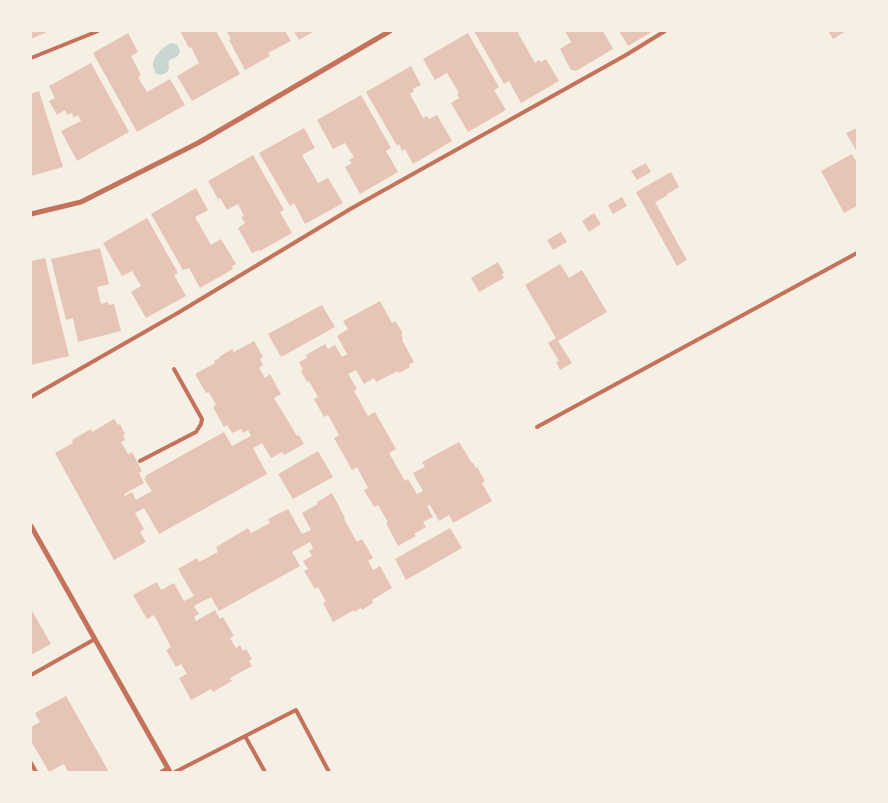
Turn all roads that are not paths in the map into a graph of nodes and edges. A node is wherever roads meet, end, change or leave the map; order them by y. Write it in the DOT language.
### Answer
graph roads {
  1 [pos="98,31"];
  2 [pos="390,31"];
  3 [pos="665,31"];
  4 [pos="31,58"];
  5 [pos="31,214"];
  6 [pos="857,253"];
  7 [pos="174,369"];
  8 [pos="31,397"];
  9 [pos="537,427"];
  10 [pos="140,461"];
  11 [pos="31,526"];
  12 [pos="95,639"];
  13 [pos="31,675"];
  14 [pos="245,736"];
  15 [pos="31,763"];
  16 [pos="169,770"];
  17 [pos="36,772"];
  18 [pos="161,772"];
  19 [pos="175,772"];
  20 [pos="265,772"];
  21 [pos="329,772"];
  1 -- 4 [label="lane"];
  2 -- 5 [label="street"];
  3 -- 8 [label="lane"];
  6 -- 9 [label="lane"];
  7 -- 10 [label="lane"];
  11 -- 12 [label="street"];
  12 -- 13 [label="lane"];
  12 -- 16 [label="street"];
  14 -- 19 [label="lane"];
  14 -- 20 [label="lane"];
  14 -- 21 [label="lane"];
  15 -- 17 [label="lane"];
  16 -- 18 [label="lane"];
}
